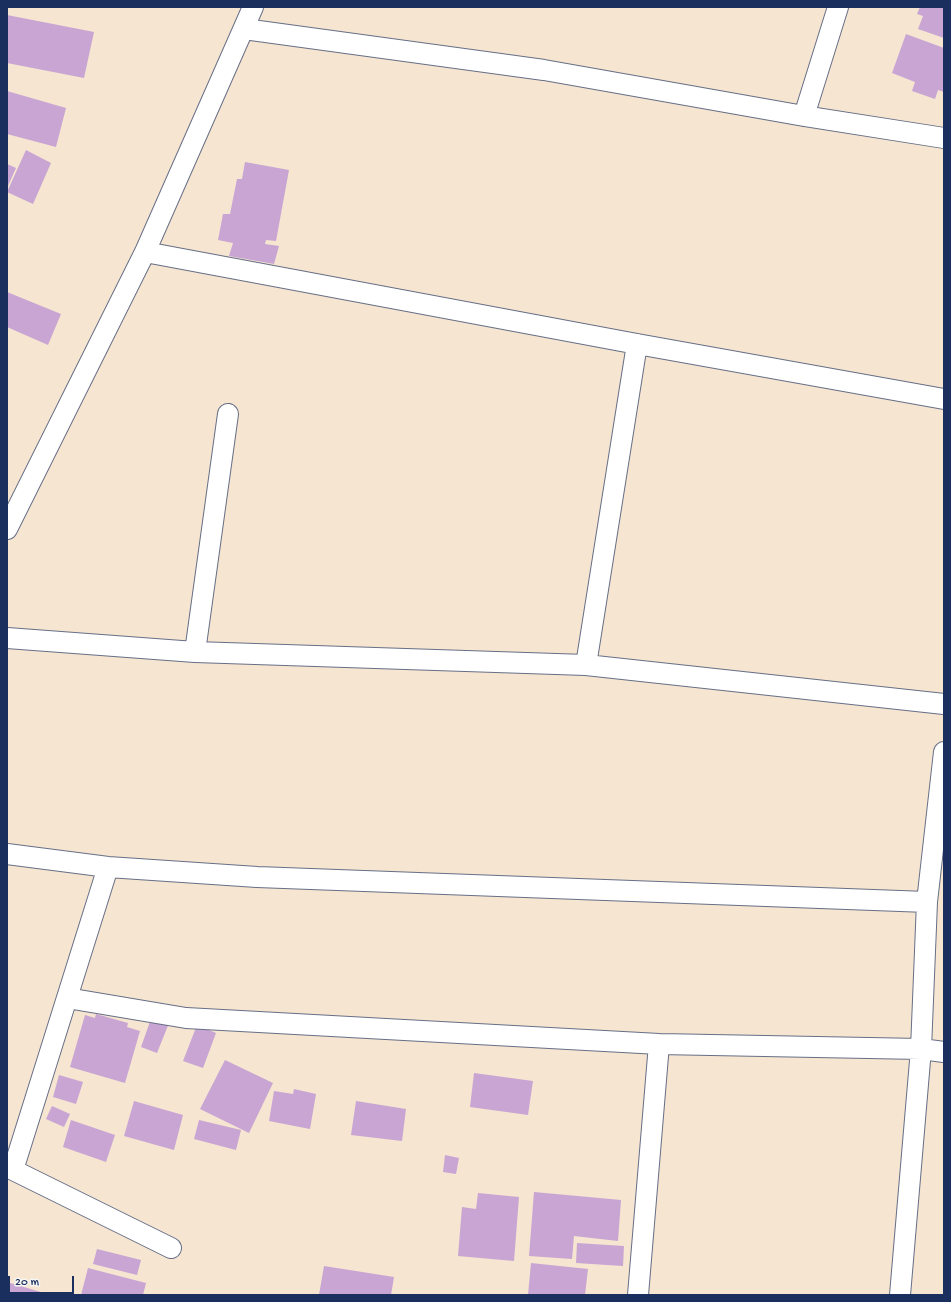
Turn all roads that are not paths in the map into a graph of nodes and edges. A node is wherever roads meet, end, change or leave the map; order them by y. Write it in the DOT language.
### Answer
graph roads {
  1 [pos="253,7"];
  2 [pos="838,7"];
  3 [pos="244,29"];
  4 [pos="804,116"];
  5 [pos="944,138"];
  6 [pos="145,252"];
  7 [pos="638,344"];
  8 [pos="944,399"];
  9 [pos="228,414"];
  10 [pos="7,529"];
  11 [pos="7,638"];
  12 [pos="195,652"];
  13 [pos="586,665"];
  14 [pos="944,704"];
  15 [pos="944,752"];
  16 [pos="7,854"];
  17 [pos="108,868"];
  18 [pos="927,902"];
  19 [pos="67,998"];
  20 [pos="660,1044"];
  21 [pos="921,1049"];
  22 [pos="944,1052"];
  23 [pos="10,1168"];
  24 [pos="171,1248"];
  25 [pos="638,1295"];
  26 [pos="900,1295"];
  1 -- 3 [label="street"];
  2 -- 4 [label="street"];
  3 -- 4 [label="street"];
  3 -- 6 [label="street"];
  4 -- 5 [label="street"];
  6 -- 7 [label="street"];
  6 -- 10 [label="street"];
  7 -- 8 [label="street"];
  7 -- 13 [label="street"];
  9 -- 12 [label="street"];
  11 -- 12 [label="street"];
  12 -- 13 [label="street"];
  13 -- 14 [label="street"];
  15 -- 18 [label="street"];
  16 -- 17 [label="street"];
  17 -- 18 [label="street"];
  17 -- 19 [label="street"];
  18 -- 21 [label="street"];
  19 -- 20 [label="street"];
  19 -- 23 [label="street"];
  20 -- 21 [label="street"];
  20 -- 25 [label="street"];
  21 -- 22 [label="street"];
  21 -- 26 [label="street"];
  23 -- 24 [label="street"];
}
